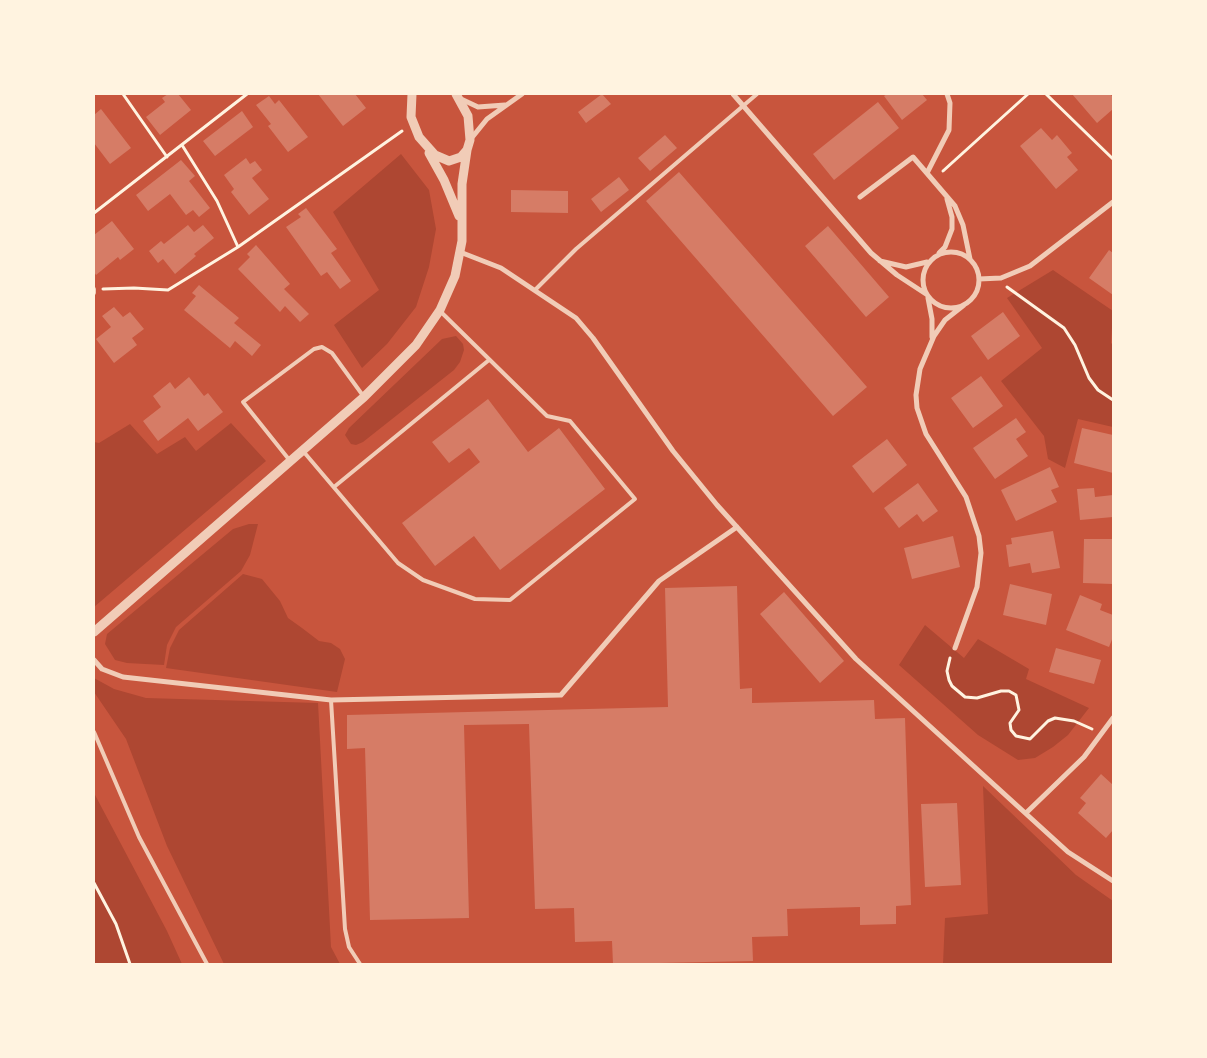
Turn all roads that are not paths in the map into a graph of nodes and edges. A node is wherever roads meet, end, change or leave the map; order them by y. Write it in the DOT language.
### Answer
graph roads {
  1 [pos="412,94"];
  2 [pos="522,94"];
  3 [pos="733,94"];
  4 [pos="757,94"];
  5 [pos="947,94"];
  6 [pos="457,95"];
  7 [pos="508,104"];
  8 [pos="743,105"];
  9 [pos="470,140"];
  10 [pos="422,142"];
  11 [pos="467,150"];
  12 [pos="927,173"];
  13 [pos="945,194"];
  14 [pos="860,197"];
  15 [pos="1113,202"];
  16 [pos="461,223"];
  17 [pos="460,252"];
  18 [pos="935,256"];
  19 [pos="970,259"];
  20 [pos="877,260"];
  21 [pos="979,279"];
  22 [pos="535,290"];
  23 [pos="927,296"];
  24 [pos="964,305"];
  25 [pos="440,310"];
  26 [pos="932,340"];
  27 [pos="489,360"];
  28 [pos="364,397"];
  29 [pos="303,451"];
  30 [pos="291,462"];
  31 [pos="334,487"];
  32 [pos="737,527"];
  33 [pos="94,632"];
  34 [pos="955,648"];
  35 [pos="94,660"];
  36 [pos="331,700"];
  37 [pos="1113,718"];
  38 [pos="94,732"];
  39 [pos="1026,813"];
  40 [pos="1113,881"];
  41 [pos="206,964"];
  42 [pos="360,964"];
  1 -- 10 [label="street"];
  2 -- 7 [label="street"];
  3 -- 8 [label="street"];
  4 -- 8 [label="lane"];
  5 -- 12 [label="street"];
  6 -- 7 [label="street"];
  6 -- 9 [label="street"];
  7 -- 9 [label="street"];
  8 -- 20 [label="street"];
  8 -- 22 [label="lane"];
  9 -- 11 [label="street"];
  10 -- 11 [label="street"];
  10 -- 16 [label="street"];
  11 -- 16 [label="street"];
  12 -- 13 [label="street"];
  12 -- 14 [label="street"];
  13 -- 18 [label="street"];
  13 -- 19 [label="street"];
  15 -- 21 [label="street"];
  16 -- 17 [label="street"];
  17 -- 22 [label="street"];
  17 -- 25 [label="street"];
  18 -- 19 [label="street"];
  18 -- 20 [label="street"];
  18 -- 23 [label="street"];
  19 -- 21 [label="street"];
  20 -- 23 [label="street"];
  21 -- 24 [label="street"];
  22 -- 32 [label="street"];
  23 -- 24 [label="street"];
  23 -- 26 [label="street"];
  24 -- 26 [label="street"];
  25 -- 27 [label="lane"];
  25 -- 28 [label="street"];
  26 -- 34 [label="street"];
  27 -- 31 [label="lane"];
  27 -- 31 [label="lane"];
  28 -- 29 [label="street"];
  28 -- 30 [label="lane"];
  29 -- 30 [label="street"];
  29 -- 31 [label="lane"];
  30 -- 33 [label="street"];
  32 -- 36 [label="street"];
  32 -- 39 [label="street"];
  35 -- 36 [label="street"];
  36 -- 42 [label="lane"];
  37 -- 39 [label="street"];
  38 -- 41 [label="lane"];
  39 -- 40 [label="street"];
}
